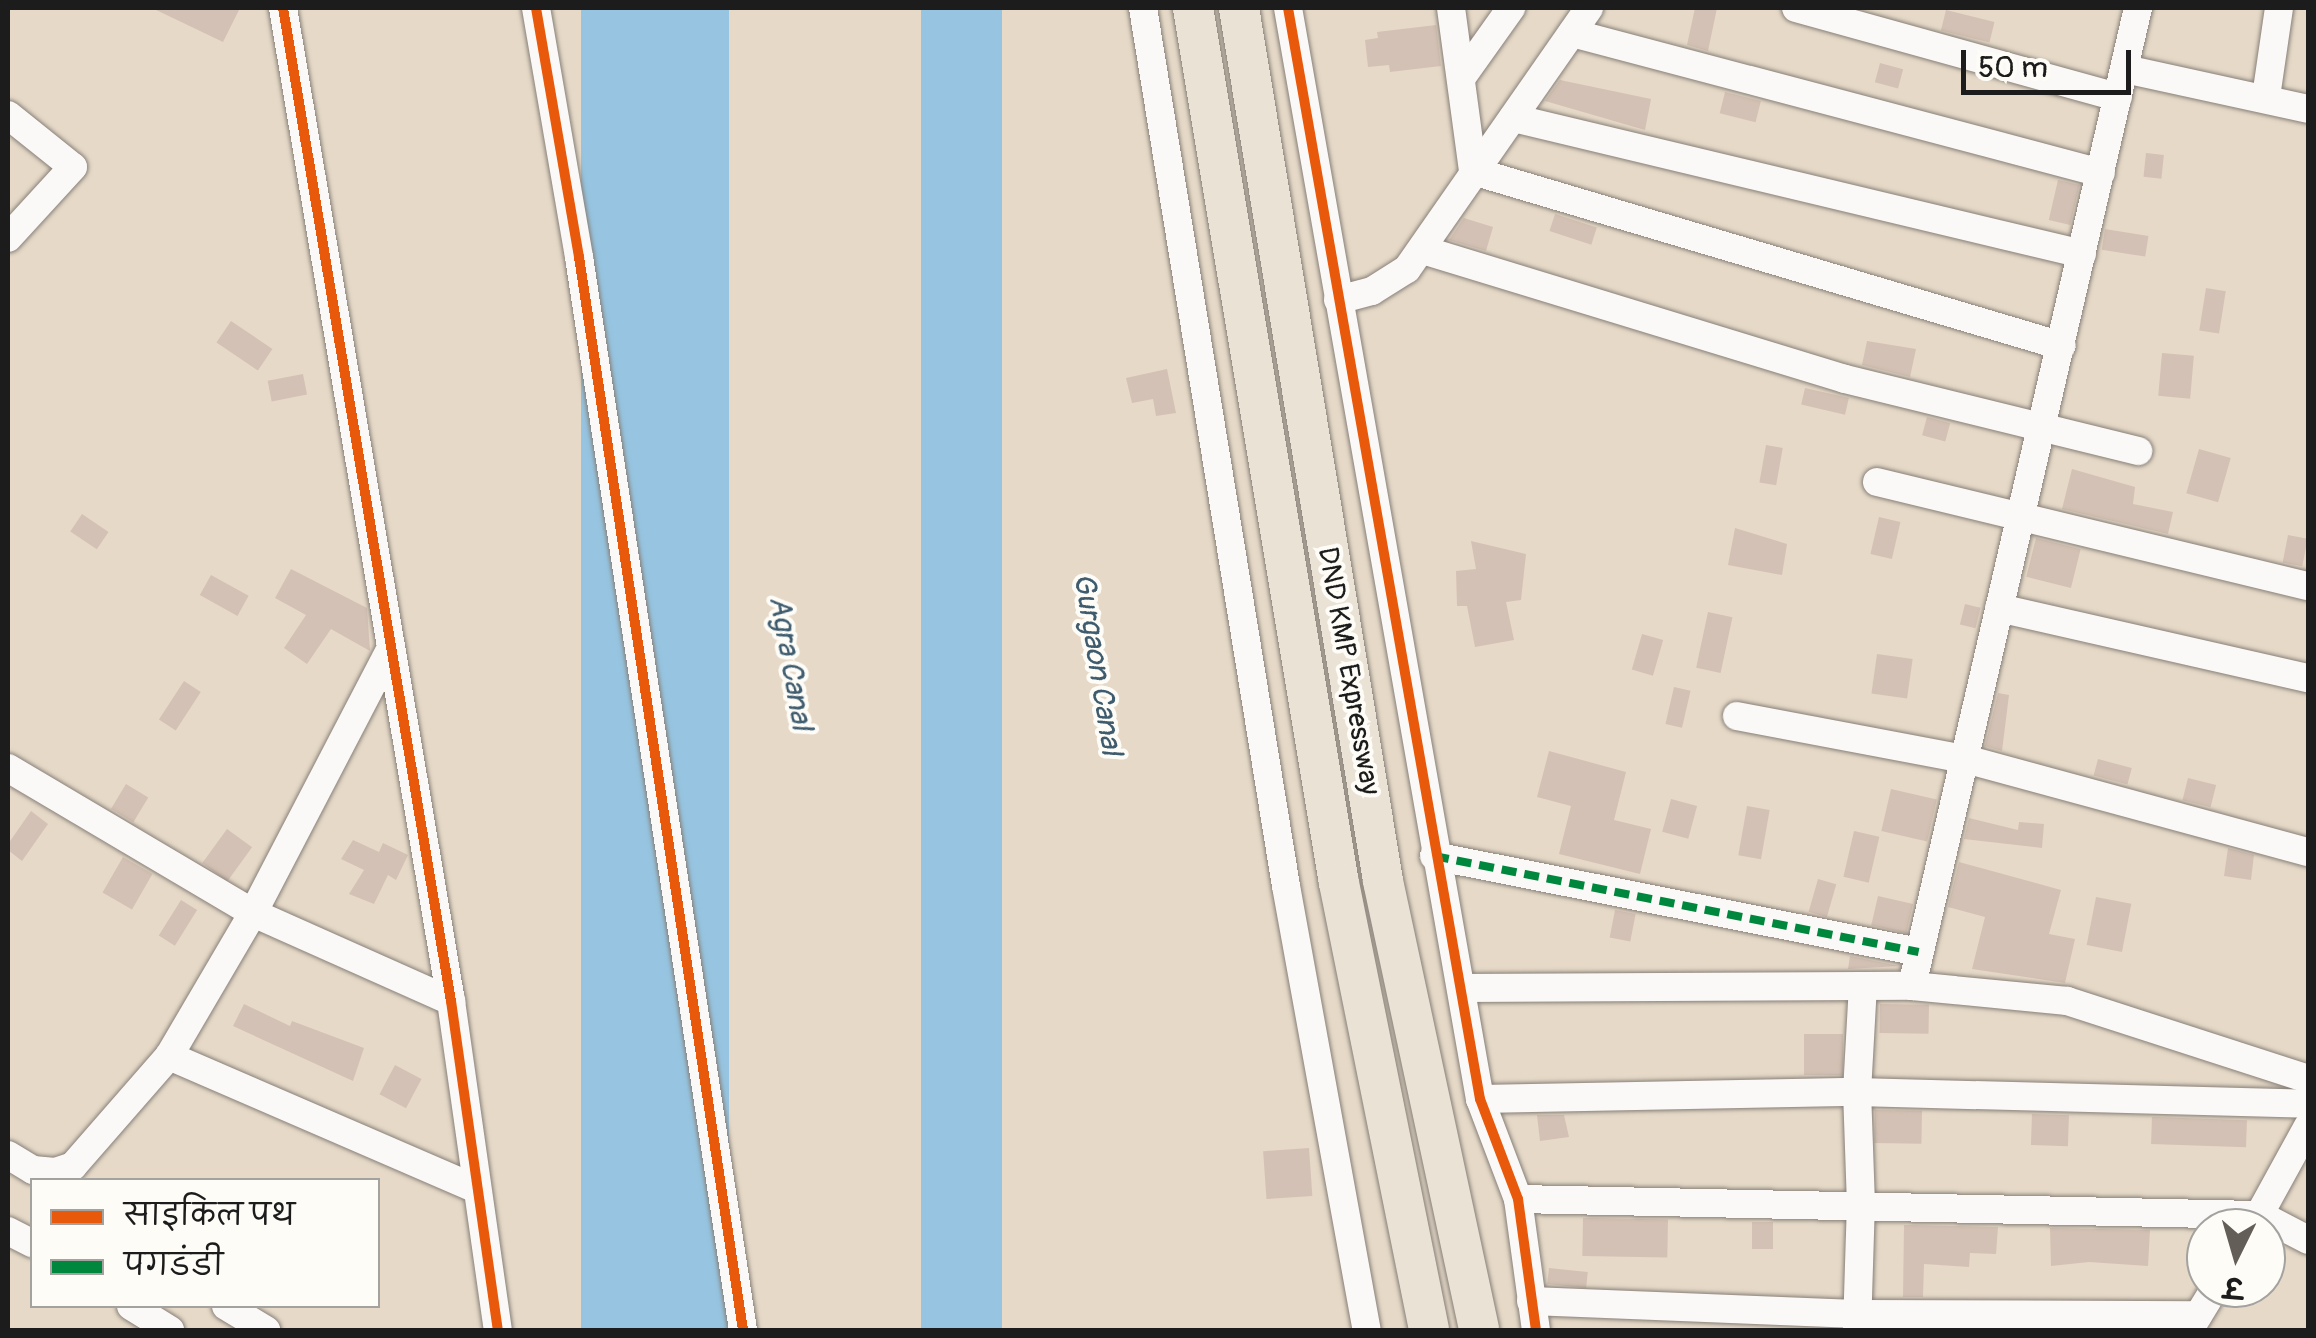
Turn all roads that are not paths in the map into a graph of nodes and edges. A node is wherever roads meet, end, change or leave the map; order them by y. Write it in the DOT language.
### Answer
graph roads {
  1 [pos="282,8"];
  2 [pos="536,8"];
  3 [pos="1143,8"];
  4 [pos="1193,8"];
  5 [pos="1239,8"];
  6 [pos="1288,8"];
  7 [pos="1451,8"];
  8 [pos="1512,8"];
  9 [pos="1589,8"];
  10 [pos="1796,8"];
  11 [pos="2138,8"];
  12 [pos="2279,8"];
  13 [pos="1572,33"];
  14 [pos="2125,69"];
  15 [pos="1462,77"];
  16 [pos="2118,97"];
  17 [pos="2266,97"];
  18 [pos="2308,109"];
  19 [pos="8,116"];
  20 [pos="1514,118"];
  21 [pos="1473,171"];
  22 [pos="2101,174"];
  23 [pos="8,238"];
  24 [pos="1424,250"];
  25 [pos="2082,254"];
  26 [pos="1338,300"];
  27 [pos="2062,346"];
  28 [pos="2043,428"];
  29 [pos="2138,451"];
  30 [pos="1877,482"];
  31 [pos="2020,518"];
  32 [pos="2308,586"];
  33 [pos="1999,608"];
  34 [pos="389,652"];
  35 [pos="2308,678"];
  36 [pos="1737,716"];
  37 [pos="1966,759"];
  38 [pos="8,768"];
  39 [pos="2308,852"];
  40 [pos="1434,856"];
  41 [pos="253,913"];
  42 [pos="1919,952"];
  43 [pos="1863,986"];
  44 [pos="1912,986"];
  45 [pos="1461,988"];
  46 [pos="451,1001"];
  47 [pos="169,1056"];
  48 [pos="2308,1079"];
  49 [pos="1856,1092"];
  50 [pos="1480,1099"];
  51 [pos="2308,1104"];
  52 [pos="2308,1126"];
  53 [pos="8,1156"];
  54 [pos="474,1188"];
  55 [pos="1518,1199"];
  56 [pos="1861,1205"];
  57 [pos="2263,1208"];
  58 [pos="2186,1218"];
  59 [pos="8,1231"];
  60 [pos="30,1243"];
  61 [pos="1531,1301"];
  62 [pos="134,1308"];
  63 [pos="229,1308"];
  64 [pos="1856,1322"];
  65 [pos="2194,1323"];
  66 [pos="170,1330"];
  67 [pos="266,1330"];
  68 [pos="498,1330"];
  69 [pos="743,1330"];
  70 [pos="1367,1330"];
  71 [pos="1429,1330"];
  72 [pos="1480,1330"];
  73 [pos="1536,1330"];
  1 -- 34 [label="street"];
  2 -- 69 [label="street"];
  3 -- 70 [label="street"];
  4 -- 71 [label="highway, DND KMP Expressway"];
  5 -- 72 [label="highway, DND KMP Expressway"];
  6 -- 26 [label="street"];
  7 -- 15 [label="street"];
  8 -- 15 [label="street"];
  9 -- 13 [label="street"];
  10 -- 16 [label="street"];
  11 -- 14 [label="street"];
  12 -- 17 [label="street"];
  13 -- 20 [label="street"];
  13 -- 22 [label="street"];
  14 -- 16 [label="street"];
  14 -- 17 [label="street"];
  15 -- 21 [label="street"];
  16 -- 22 [label="street"];
  17 -- 18 [label="street"];
  19 -- 23 [label="street"];
  20 -- 21 [label="street"];
  20 -- 25 [label="street"];
  21 -- 24 [label="street"];
  21 -- 27 [label="street"];
  22 -- 25 [label="street"];
  24 -- 26 [label="street"];
  24 -- 28 [label="street"];
  25 -- 27 [label="street"];
  26 -- 40 [label="street"];
  27 -- 28 [label="street"];
  28 -- 29 [label="street"];
  28 -- 31 [label="street"];
  30 -- 31 [label="street"];
  31 -- 32 [label="street"];
  31 -- 33 [label="street"];
  33 -- 35 [label="street"];
  33 -- 37 [label="street"];
  34 -- 41 [label="street"];
  34 -- 46 [label="street"];
  36 -- 37 [label="street"];
  37 -- 39 [label="street"];
  37 -- 42 [label="street"];
  38 -- 41 [label="street"];
  40 -- 42 [label="street"];
  40 -- 45 [label="street"];
  41 -- 46 [label="street"];
  41 -- 47 [label="street"];
  42 -- 44 [label="street"];
  43 -- 44 [label="street"];
  43 -- 45 [label="street"];
  43 -- 49 [label="street"];
  44 -- 48 [label="street"];
  45 -- 50 [label="street"];
  46 -- 54 [label="street"];
  47 -- 53 [label="street"];
  47 -- 54 [label="street"];
  49 -- 50 [label="street"];
  49 -- 51 [label="street"];
  49 -- 56 [label="street"];
  50 -- 55 [label="street"];
  52 -- 57 [label="street"];
  54 -- 68 [label="street"];
  55 -- 56 [label="street"];
  55 -- 61 [label="street"];
  56 -- 58 [label="street"];
  56 -- 64 [label="street"];
  59 -- 60 [label="street"];
  61 -- 64 [label="street"];
  61 -- 73 [label="street"];
  62 -- 66 [label="street"];
  63 -- 67 [label="street"];
  64 -- 65 [label="street"];
}
